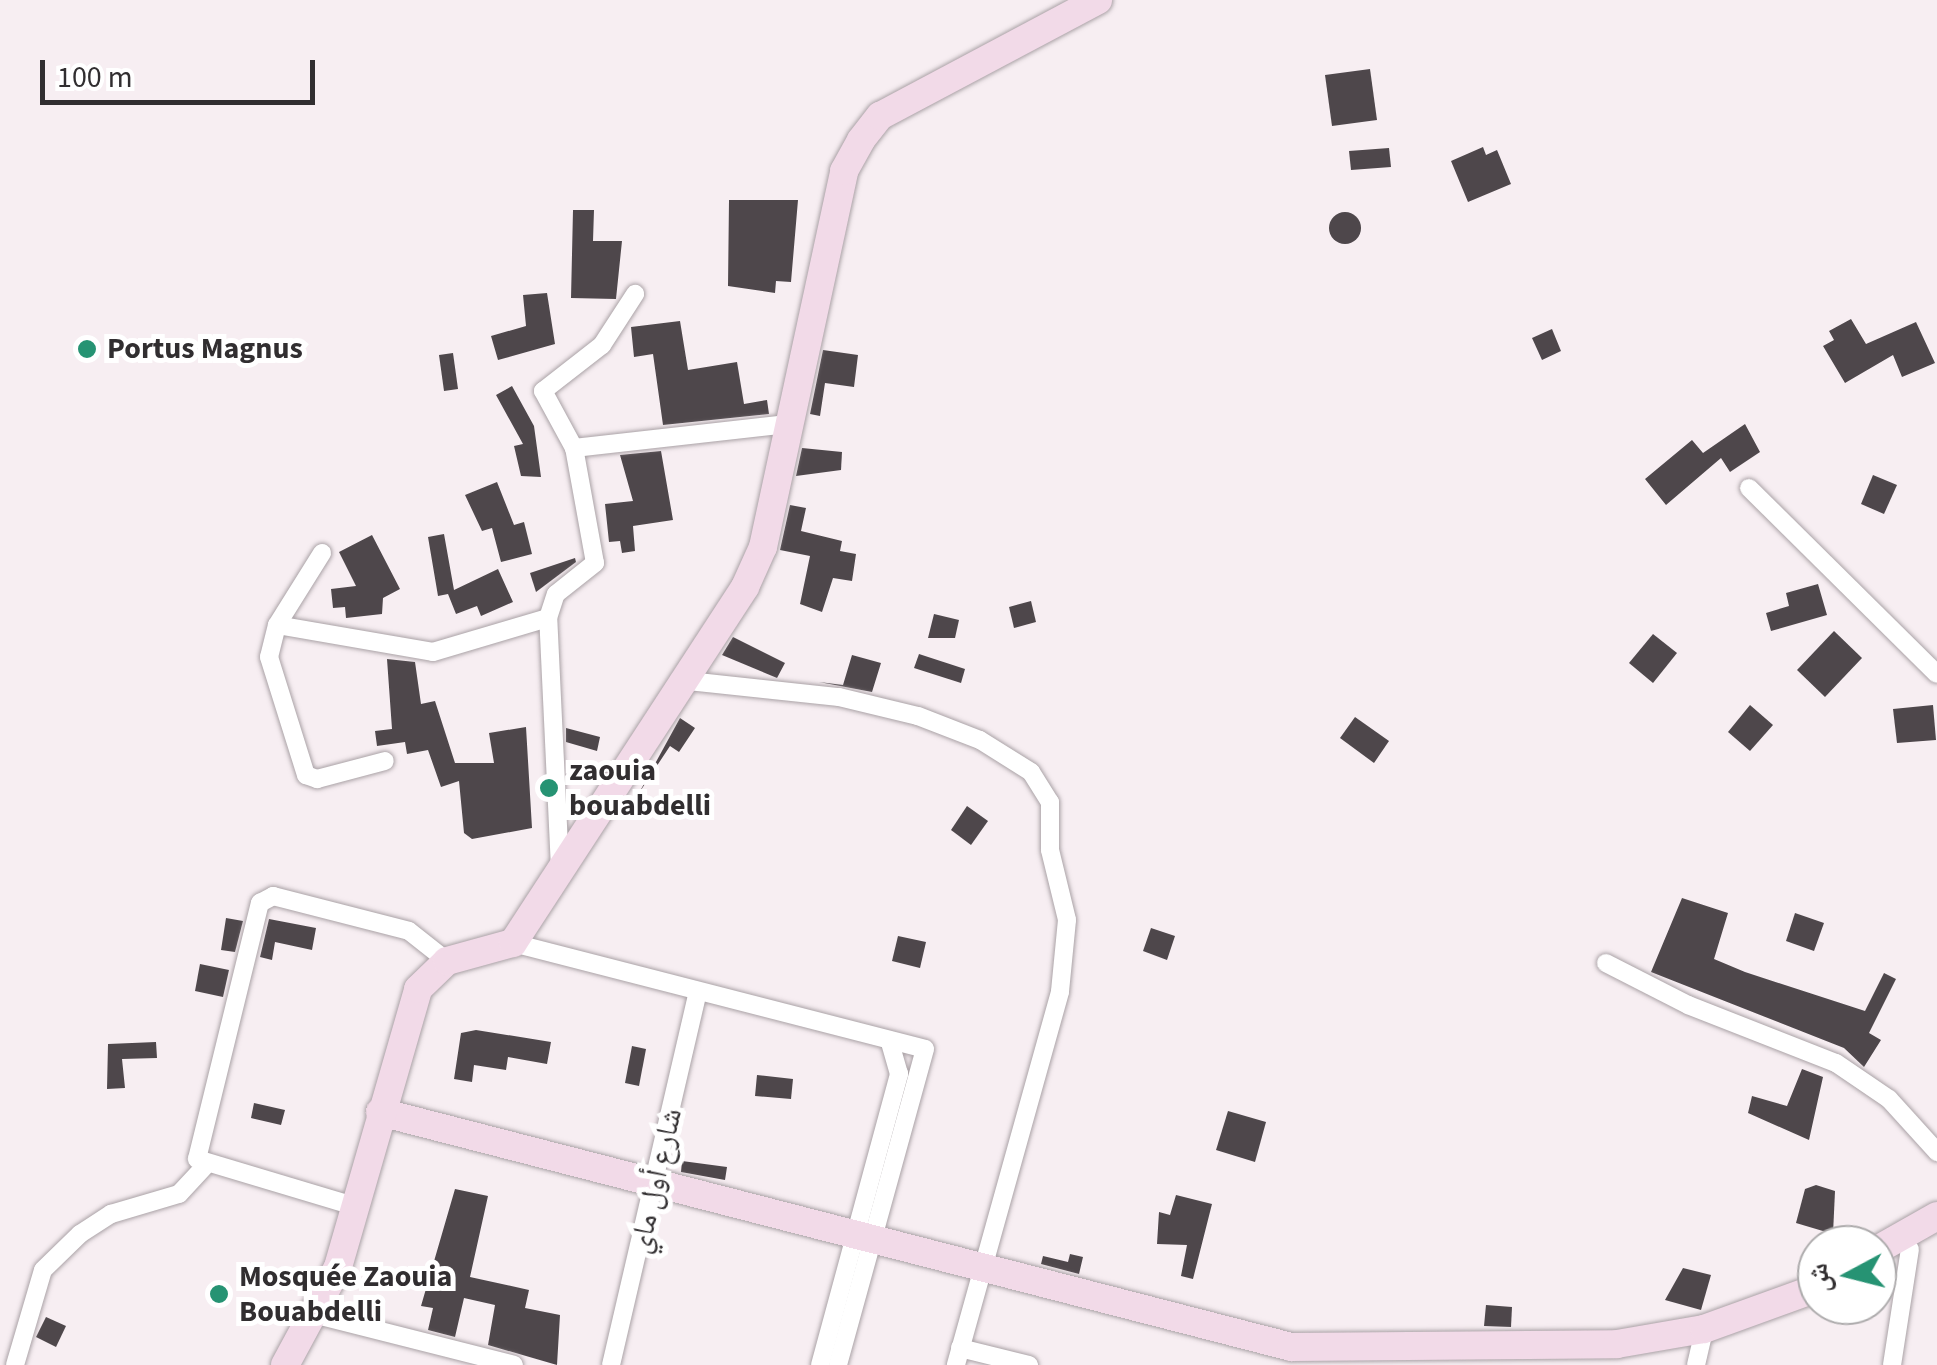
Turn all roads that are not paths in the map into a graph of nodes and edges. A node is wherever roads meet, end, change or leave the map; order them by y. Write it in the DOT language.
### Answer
graph roads {
  1 [pos="1098,0"];
  2 [pos="635,294"];
  3 [pos="788,424"];
  4 [pos="574,448"];
  5 [pos="1750,488"];
  6 [pos="322,552"];
  7 [pos="548,618"];
  8 [pos="277,626"];
  9 [pos="1937,674"];
  10 [pos="679,680"];
  11 [pos="385,761"];
  12 [pos="560,868"];
  13 [pos="512,943"];
  14 [pos="446,961"];
  15 [pos="1606,963"];
  16 [pos="697,995"];
  17 [pos="889,1040"];
  18 [pos="380,1112"];
  19 [pos="1937,1152"];
  20 [pos="204,1167"];
  21 [pos="658,1180"];
  22 [pos="354,1206"];
  23 [pos="1937,1216"];
  24 [pos="866,1232"];
  25 [pos="1937,1237"];
  26 [pos="1897,1239"];
  27 [pos="1910,1249"];
  28 [pos="1897,1255"];
  29 [pos="982,1263"];
  30 [pos="1797,1295"];
  31 [pos="318,1315"];
  32 [pos="1704,1329"];
  33 [pos="958,1356"];
  34 [pos="1525,1358"];
  35 [pos="15,1365"];
  36 [pos="285,1365"];
  37 [pos="514,1365"];
  38 [pos="610,1365"];
  39 [pos="820,1365"];
  40 [pos="838,1365"];
  41 [pos="1030,1365"];
  42 [pos="1696,1365"];
  43 [pos="1892,1365"];
  1 -- 3 [label="street"];
  2 -- 4 [label="street"];
  3 -- 4 [label="street"];
  3 -- 10 [label="street"];
  4 -- 7 [label="street"];
  5 -- 9 [label="street"];
  6 -- 8 [label="street"];
  7 -- 8 [label="street"];
  7 -- 12 [label="street"];
  8 -- 11 [label="street"];
  10 -- 12 [label="street"];
  10 -- 29 [label="street"];
  12 -- 13 [label="street"];
  13 -- 14 [label="street"];
  13 -- 16 [label="street"];
  14 -- 18 [label="street"];
  14 -- 20 [label="street"];
  15 -- 19 [label="street"];
  16 -- 17 [label="street"];
  16 -- 21 [label="street, شارع أول ماي"];
  17 -- 24 [label="street"];
  17 -- 24 [label="street"];
  18 -- 21 [label="street"];
  18 -- 22 [label="street"];
  20 -- 22 [label="street"];
  20 -- 35 [label="street"];
  21 -- 24 [label="street"];
  21 -- 38 [label="street, شارع أول ماي"];
  22 -- 31 [label="street"];
  23 -- 26 [label="street"];
  24 -- 29 [label="street"];
  24 -- 39 [label="street"];
  24 -- 40 [label="street"];
  25 -- 27 [label="street"];
  27 -- 28 [label="street"];
  27 -- 43 [label="street"];
  29 -- 33 [label="street"];
  29 -- 34 [label="street"];
  30 -- 32 [label="street"];
  31 -- 36 [label="street"];
  31 -- 37 [label="street"];
  32 -- 34 [label="street"];
  32 -- 42 [label="street"];
  33 -- 41 [label="street"];
}
